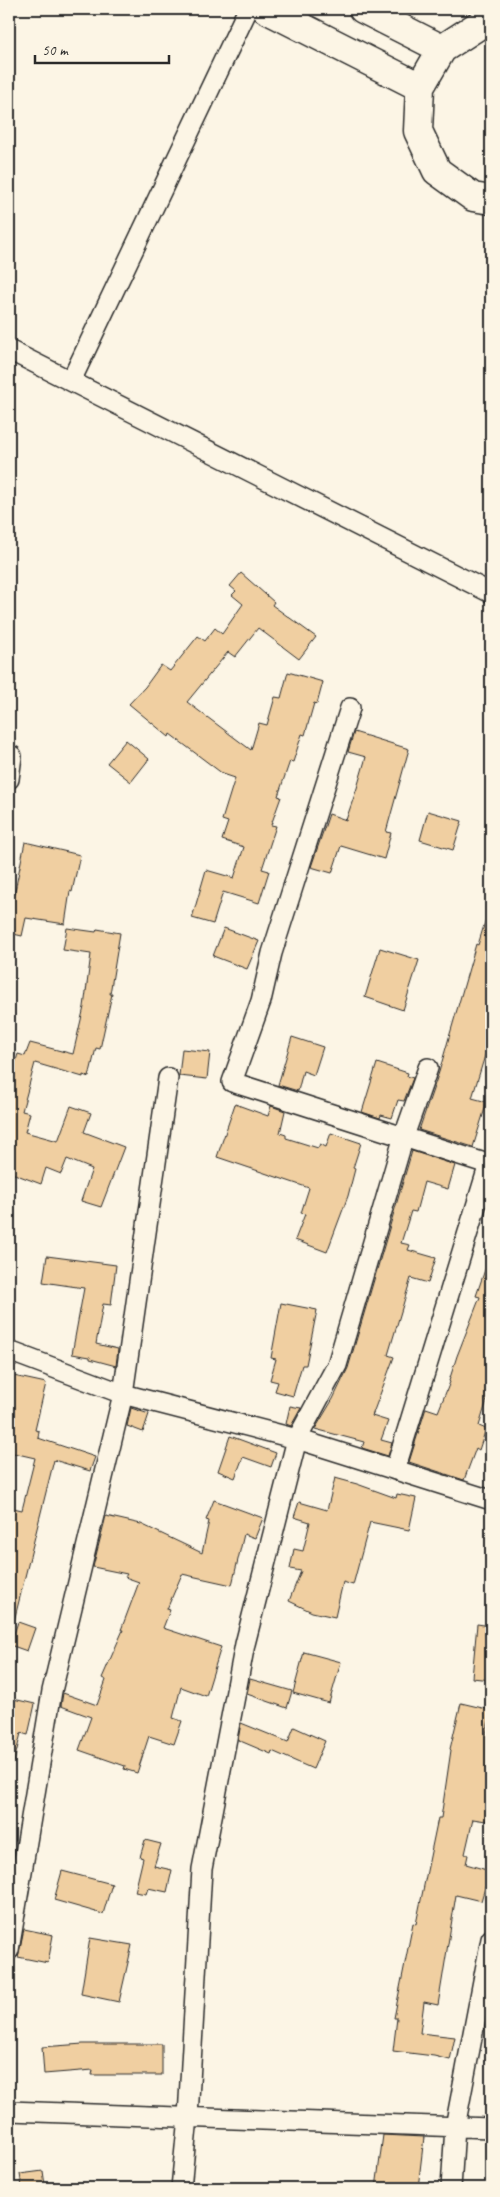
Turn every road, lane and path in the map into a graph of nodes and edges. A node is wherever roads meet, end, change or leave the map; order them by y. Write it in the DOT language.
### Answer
graph roads {
  1 [pos="248,9"];
  2 [pos="266,9"];
  3 [pos="363,9"];
  4 [pos="491,24"];
  5 [pos="442,49"];
  6 [pos="420,87"];
  7 [pos="491,200"];
  8 [pos="9,350"];
  9 [pos="71,381"];
  10 [pos="491,593"];
  11 [pos="350,708"];
  12 [pos="12,756"];
  13 [pos="9,779"];
  14 [pos="428,1068"];
  15 [pos="168,1078"];
  16 [pos="404,1136"];
  17 [pos="490,1165"];
  18 [pos="9,1351"];
  19 [pos="123,1394"];
  20 [pos="297,1439"];
  21 [pos="395,1470"];
  22 [pos="491,1500"];
  23 [pos="491,1939"];
  24 [pos="9,1950"];
  25 [pos="9,2111"];
  26 [pos="188,2117"];
  27 [pos="455,2127"];
  28 [pos="491,2128"];
  29 [pos="182,2188"];
  30 [pos="451,2188"];
  1 -- 9 [label="street"];
  2 -- 6 [label="street"];
  3 -- 5 [label="street"];
  4 -- 5 [label="street"];
  5 -- 6 [label="street"];
  6 -- 7 [label="street"];
  8 -- 9 [label="street"];
  9 -- 10 [label="street"];
  11 -- 16 [label="street"];
  12 -- 13 [label="street"];
  14 -- 16 [label="street"];
  15 -- 19 [label="street"];
  16 -- 17 [label="street"];
  16 -- 20 [label="street"];
  17 -- 21 [label="street"];
  18 -- 19 [label="street"];
  19 -- 20 [label="street"];
  19 -- 24 [label="street"];
  20 -- 21 [label="street"];
  20 -- 26 [label="street"];
  21 -- 22 [label="street"];
  23 -- 27 [label="street"];
  25 -- 26 [label="street"];
  26 -- 27 [label="street"];
  26 -- 29 [label="street"];
  27 -- 28 [label="street"];
  27 -- 30 [label="street"];
}
